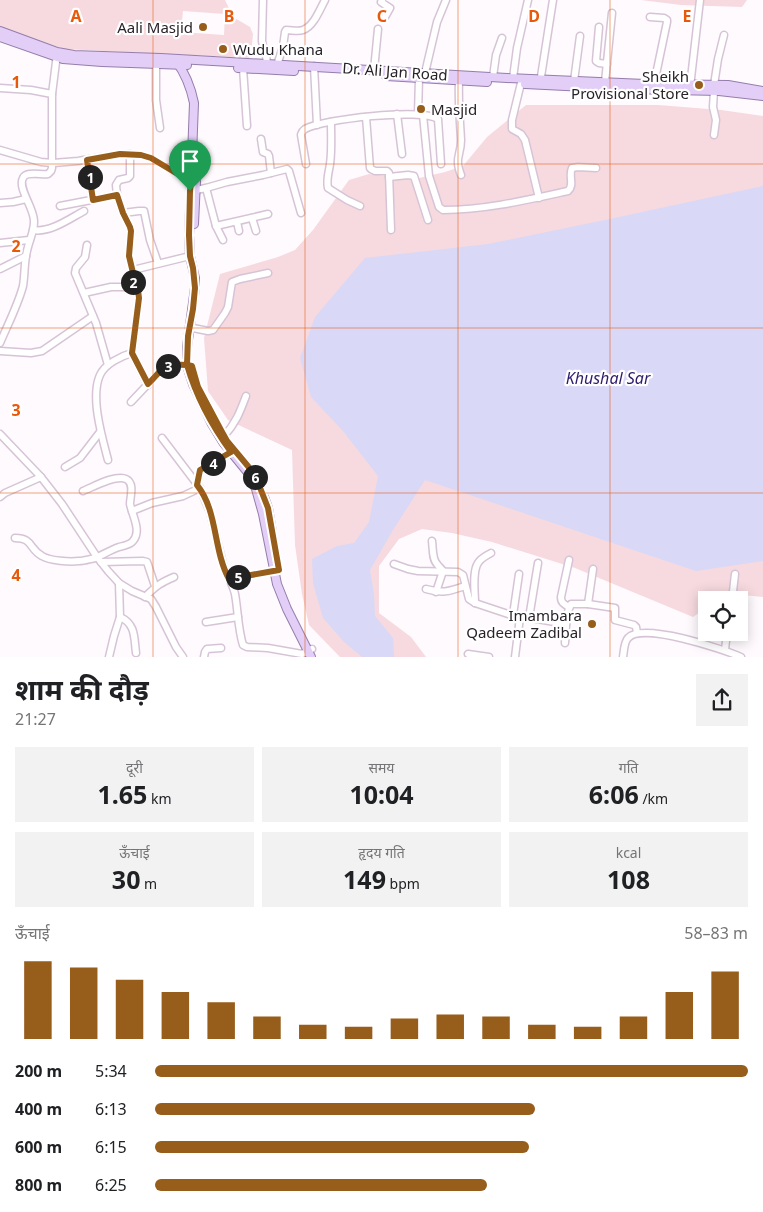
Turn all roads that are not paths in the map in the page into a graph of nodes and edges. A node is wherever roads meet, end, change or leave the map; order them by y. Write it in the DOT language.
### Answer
graph roads {
  1 [pos="263,0"];
  2 [pos="325,0"];
  3 [pos="446,0"];
  4 [pos="528,0"];
  5 [pos="554,0"];
  6 [pos="700,0"];
  7 [pos="380,1"];
  8 [pos="612,13"];
  9 [pos="385,17"];
  10 [pos="650,17"];
  11 [pos="599,27"];
  12 [pos="378,29"];
  13 [pos="0,31"];
  14 [pos="724,35"];
  15 [pos="580,36"];
  16 [pos="0,37"];
  17 [pos="502,38"];
  18 [pos="57,55"];
  19 [pos="156,60"];
  20 [pos="176,62"];
  21 [pos="215,64"];
  22 [pos="267,64"];
  23 [pos="607,64"];
  24 [pos="277,65"];
  25 [pos="243,68"];
  26 [pos="314,69"];
  27 [pos="374,70"];
  28 [pos="422,76"];
  29 [pos="493,77"];
  30 [pos="509,80"];
  31 [pos="459,81"];
  32 [pos="574,81"];
  33 [pos="540,82"];
  34 [pos="605,82"];
  35 [pos="521,83"];
  36 [pos="654,84"];
  37 [pos="644,87"];
  38 [pos="0,88"];
  39 [pos="690,88"];
  40 [pos="714,88"];
  41 [pos="736,89"];
  42 [pos="763,91"];
  43 [pos="192,92"];
  44 [pos="52,94"];
  45 [pos="763,96"];
  46 [pos="397,114"];
  47 [pos="420,115"];
  48 [pos="366,117"];
  49 [pos="331,122"];
  50 [pos="317,125"];
  51 [pos="247,126"];
  52 [pos="160,128"];
  53 [pos="714,135"];
  54 [pos="261,139"];
  55 [pos="0,150"];
  56 [pos="130,154"];
  57 [pos="402,154"];
  58 [pos="87,160"];
  59 [pos="53,163"];
  60 [pos="306,164"];
  61 [pos="441,164"];
  62 [pos="596,168"];
  63 [pos="271,173"];
  64 [pos="461,174"];
  65 [pos="389,177"];
  66 [pos="191,182"];
  67 [pos="206,188"];
  68 [pos="193,191"];
  69 [pos="117,195"];
  70 [pos="539,198"];
  71 [pos="26,199"];
  72 [pos="93,200"];
  73 [pos="0,203"];
  74 [pos="60,206"];
  75 [pos="360,206"];
  76 [pos="84,211"];
  77 [pos="123,213"];
  78 [pos="301,213"];
  79 [pos="268,214"];
  80 [pos="252,218"];
  81 [pos="428,220"];
  82 [pos="237,222"];
  83 [pos="216,226"];
  84 [pos="33,230"];
  85 [pos="391,230"];
  86 [pos="239,231"];
  87 [pos="256,231"];
  88 [pos="30,240"];
  89 [pos="223,240"];
  90 [pos="0,243"];
  91 [pos="87,245"];
  92 [pos="26,256"];
  93 [pos="190,256"];
  94 [pos="158,264"];
  95 [pos="0,269"];
  96 [pos="133,270"];
  97 [pos="268,273"];
  98 [pos="131,285"];
  99 [pos="84,293"];
  100 [pos="93,316"];
  101 [pos="193,328"];
  102 [pos="0,343"];
  103 [pos="0,351"];
  104 [pos="132,353"];
  105 [pos="108,365"];
  106 [pos="190,366"];
  107 [pos="148,384"];
  108 [pos="246,396"];
  109 [pos="132,402"];
  110 [pos="100,432"];
  111 [pos="0,434"];
  112 [pos="224,436"];
  113 [pos="162,438"];
  114 [pos="230,449"];
  115 [pos="108,460"];
  116 [pos="65,467"];
  117 [pos="41,477"];
  118 [pos="199,486"];
  119 [pos="83,491"];
  120 [pos="0,497"];
  121 [pos="132,511"];
  122 [pos="15,538"];
  123 [pos="432,541"];
  124 [pos="490,553"];
  125 [pos="99,559"];
  126 [pos="569,560"];
  127 [pos="538,563"];
  128 [pos="394,564"];
  129 [pos="593,569"];
  130 [pos="277,571"];
  131 [pos="443,571"];
  132 [pos="519,574"];
  133 [pos="735,574"];
  134 [pos="174,577"];
  135 [pos="229,579"];
  136 [pos="119,583"];
  137 [pos="155,586"];
  138 [pos="465,586"];
  139 [pos="426,589"];
  140 [pos="733,591"];
  141 [pos="436,592"];
  142 [pos="145,597"];
  143 [pos="475,603"];
  144 [pos="588,604"];
  145 [pos="569,607"];
  146 [pos="513,615"];
  147 [pos="520,616"];
  148 [pos="120,617"];
  149 [pos="238,617"];
  150 [pos="529,618"];
  151 [pos="206,622"];
  152 [pos="566,624"];
  153 [pos="637,633"];
  154 [pos="726,641"];
  155 [pos="565,643"];
  156 [pos="221,648"];
  157 [pos="725,650"];
  158 [pos="136,653"];
  159 [pos="307,654"];
  160 [pos="468,654"];
  161 [pos="109,657"];
  162 [pos="183,657"];
  163 [pos="204,657"];
  164 [pos="316,657"];
  165 [pos="489,657"];
  166 [pos="515,657"];
  167 [pos="623,657"];
  168 [pos="741,657"];
  1 -- 22 [label="street"];
  2 -- 24 [label="street"];
  3 -- 28 [label="street"];
  4 -- 30 [label="street"];
  5 -- 33 [label="street"];
  6 -- 39 [label="street"];
  7 -- 9 [label="street"];
  8 -- 23 [label="street"];
  10 -- 36 [label="street"];
  11 -- 23 [label="street"];
  12 -- 27 [label="street"];
  13 -- 18 [label="main road, Dr. Ali Jan Road"];
  14 -- 40 [label="street"];
  15 -- 32 [label="street"];
  16 -- 18 [label="main road, Dr. Ali Jan Road"];
  17 -- 29 [label="street"];
  18 -- 19 [label="main road, Dr. Ali Jan Road"];
  18 -- 44 [label="street"];
  19 -- 20 [label="main road, Dr. Ali Jan Road"];
  19 -- 52 [label="street"];
  20 -- 21 [label="main road, Dr. Ali Jan Road"];
  20 -- 43 [label="main road"];
  21 -- 22 [label="main road, Dr. Ali Jan Road"];
  21 -- 25 [label="main road, Dr. Ali Jan Road"];
  22 -- 24 [label="main road, Dr. Ali Jan Road"];
  23 -- 34 [label="street"];
  24 -- 26 [label="main road, Dr. Ali Jan Road"];
  25 -- 26 [label="main road, Dr. Ali Jan Road"];
  25 -- 51 [label="street"];
  26 -- 27 [label="main road, Dr. Ali Jan Road"];
  26 -- 28 [label="main road, Dr. Ali Jan Road"];
  26 -- 50 [label="street"];
  27 -- 28 [label="main road, Dr. Ali Jan Road"];
  28 -- 29 [label="main road, Dr. Ali Jan Road"];
  28 -- 31 [label="main road, Dr. Ali Jan Road"];
  28 -- 47 [label="street"];
  29 -- 30 [label="main road, Dr. Ali Jan Road"];
  30 -- 31 [label="main road, Dr. Ali Jan Road"];
  30 -- 33 [label="main road, Dr. Ali Jan Road"];
  30 -- 35 [label="main road, Dr. Ali Jan Road"];
  31 -- 64 [label="street"];
  32 -- 33 [label="main road, Dr. Ali Jan Road"];
  32 -- 34 [label="main road, Dr. Ali Jan Road"];
  33 -- 35 [label="main road, Dr. Ali Jan Road"];
  33 -- 37 [label="main road, Dr. Ali Jan Road"];
  34 -- 37 [label="main road, Dr. Ali Jan Road"];
  35 -- 70 [label="street"];
  36 -- 37 [label="main road, Dr. Ali Jan Road"];
  36 -- 39 [label="main road, Dr. Ali Jan Road"];
  37 -- 39 [label="main road, Dr. Ali Jan Road"];
  38 -- 44 [label="street"];
  39 -- 40 [label="main road, Dr. Ali Jan Road"];
  40 -- 41 [label="main road, Dr. Ali Jan Road"];
  40 -- 53 [label="street"];
  41 -- 42 [label="main road, Dr. Ali Jan Road"];
  41 -- 45 [label="main road, Dr. Ali Jan Road"];
  43 -- 66 [label="main road"];
  43 -- 68 [label="main road"];
  44 -- 59 [label="street"];
  46 -- 47 [label="street"];
  46 -- 48 [label="street"];
  46 -- 57 [label="street"];
  47 -- 61 [label="street"];
  47 -- 70 [label="street"];
  48 -- 49 [label="street"];
  48 -- 65 [label="street"];
  49 -- 50 [label="street"];
  49 -- 75 [label="street"];
  50 -- 60 [label="street"];
  54 -- 63 [label="street"];
  55 -- 59 [label="street"];
  56 -- 58 [label="street"];
  56 -- 66 [label="street"];
  56 -- 69 [label="street"];
  58 -- 59 [label="street"];
  58 -- 72 [label="street"];
  59 -- 71 [label="street"];
  62 -- 70 [label="street"];
  63 -- 67 [label="street"];
  63 -- 78 [label="street"];
  65 -- 81 [label="street"];
  65 -- 85 [label="street"];
  66 -- 68 [label="main road"];
  67 -- 68 [label="street"];
  67 -- 83 [label="street"];
  68 -- 93 [label="main road"];
  68 -- 101 [label="main road"];
  69 -- 72 [label="street"];
  69 -- 77 [label="street"];
  71 -- 73 [label="street"];
  71 -- 84 [label="street"];
  72 -- 74 [label="street"];
  76 -- 84 [label="street"];
  77 -- 94 [label="street"];
  77 -- 96 [label="street"];
  79 -- 80 [label="street"];
  80 -- 82 [label="street"];
  80 -- 87 [label="street"];
  82 -- 83 [label="street"];
  82 -- 86 [label="street"];
  83 -- 89 [label="street"];
  84 -- 88 [label="street"];
  88 -- 90 [label="street"];
  88 -- 92 [label="street"];
  91 -- 99 [label="street"];
  92 -- 95 [label="street"];
  92 -- 102 [label="street"];
  93 -- 94 [label="street"];
  93 -- 106 [label="main road"];
  94 -- 96 [label="street"];
  96 -- 98 [label="street"];
  97 -- 101 [label="street"];
  98 -- 99 [label="street"];
  98 -- 104 [label="street"];
  99 -- 100 [label="street"];
  100 -- 103 [label="street"];
  100 -- 105 [label="street"];
  101 -- 106 [label="main road"];
  104 -- 105 [label="street"];
  104 -- 107 [label="street"];
  105 -- 110 [label="street"];
  106 -- 107 [label="street"];
  106 -- 112 [label="main road"];
  106 -- 114 [label="main road"];
  107 -- 109 [label="street"];
  108 -- 112 [label="street"];
  110 -- 115 [label="street"];
  110 -- 116 [label="street"];
  111 -- 117 [label="street"];
  112 -- 114 [label="main road"];
  113 -- 118 [label="street"];
  114 -- 118 [label="street"];
  114 -- 130 [label="main road"];
  117 -- 120 [label="street"];
  117 -- 125 [label="street"];
  118 -- 121 [label="street"];
  118 -- 135 [label="street"];
  119 -- 121 [label="street"];
  121 -- 125 [label="street"];
  122 -- 125 [label="street"];
  123 -- 131 [label="street"];
  124 -- 143 [label="street"];
  125 -- 136 [label="street"];
  125 -- 137 [label="street"];
  126 -- 145 [label="street"];
  127 -- 150 [label="street"];
  128 -- 131 [label="street"];
  129 -- 144 [label="street"];
  130 -- 135 [label="street"];
  130 -- 159 [label="main road"];
  131 -- 138 [label="street"];
  131 -- 141 [label="street"];
  132 -- 146 [label="street"];
  133 -- 140 [label="street"];
  134 -- 137 [label="street"];
  135 -- 149 [label="street"];
  136 -- 142 [label="street"];
  136 -- 148 [label="street"];
  137 -- 142 [label="street"];
  138 -- 141 [label="street"];
  138 -- 143 [label="street"];
  139 -- 141 [label="street"];
  142 -- 162 [label="street"];
  143 -- 146 [label="street"];
  144 -- 145 [label="street"];
  144 -- 153 [label="street"];
  145 -- 152 [label="street"];
  146 -- 147 [label="street"];
  147 -- 150 [label="street"];
  147 -- 166 [label="street"];
  148 -- 158 [label="street"];
  148 -- 161 [label="street"];
  149 -- 151 [label="street"];
  149 -- 159 [label="street"];
  150 -- 152 [label="street"];
  152 -- 155 [label="street"];
  153 -- 157 [label="street"];
  153 -- 167 [label="street"];
  154 -- 157 [label="street"];
  156 -- 163 [label="street"];
  157 -- 168 [label="street"];
  159 -- 164 [label="main road"];
  160 -- 165 [label="street"];
}
